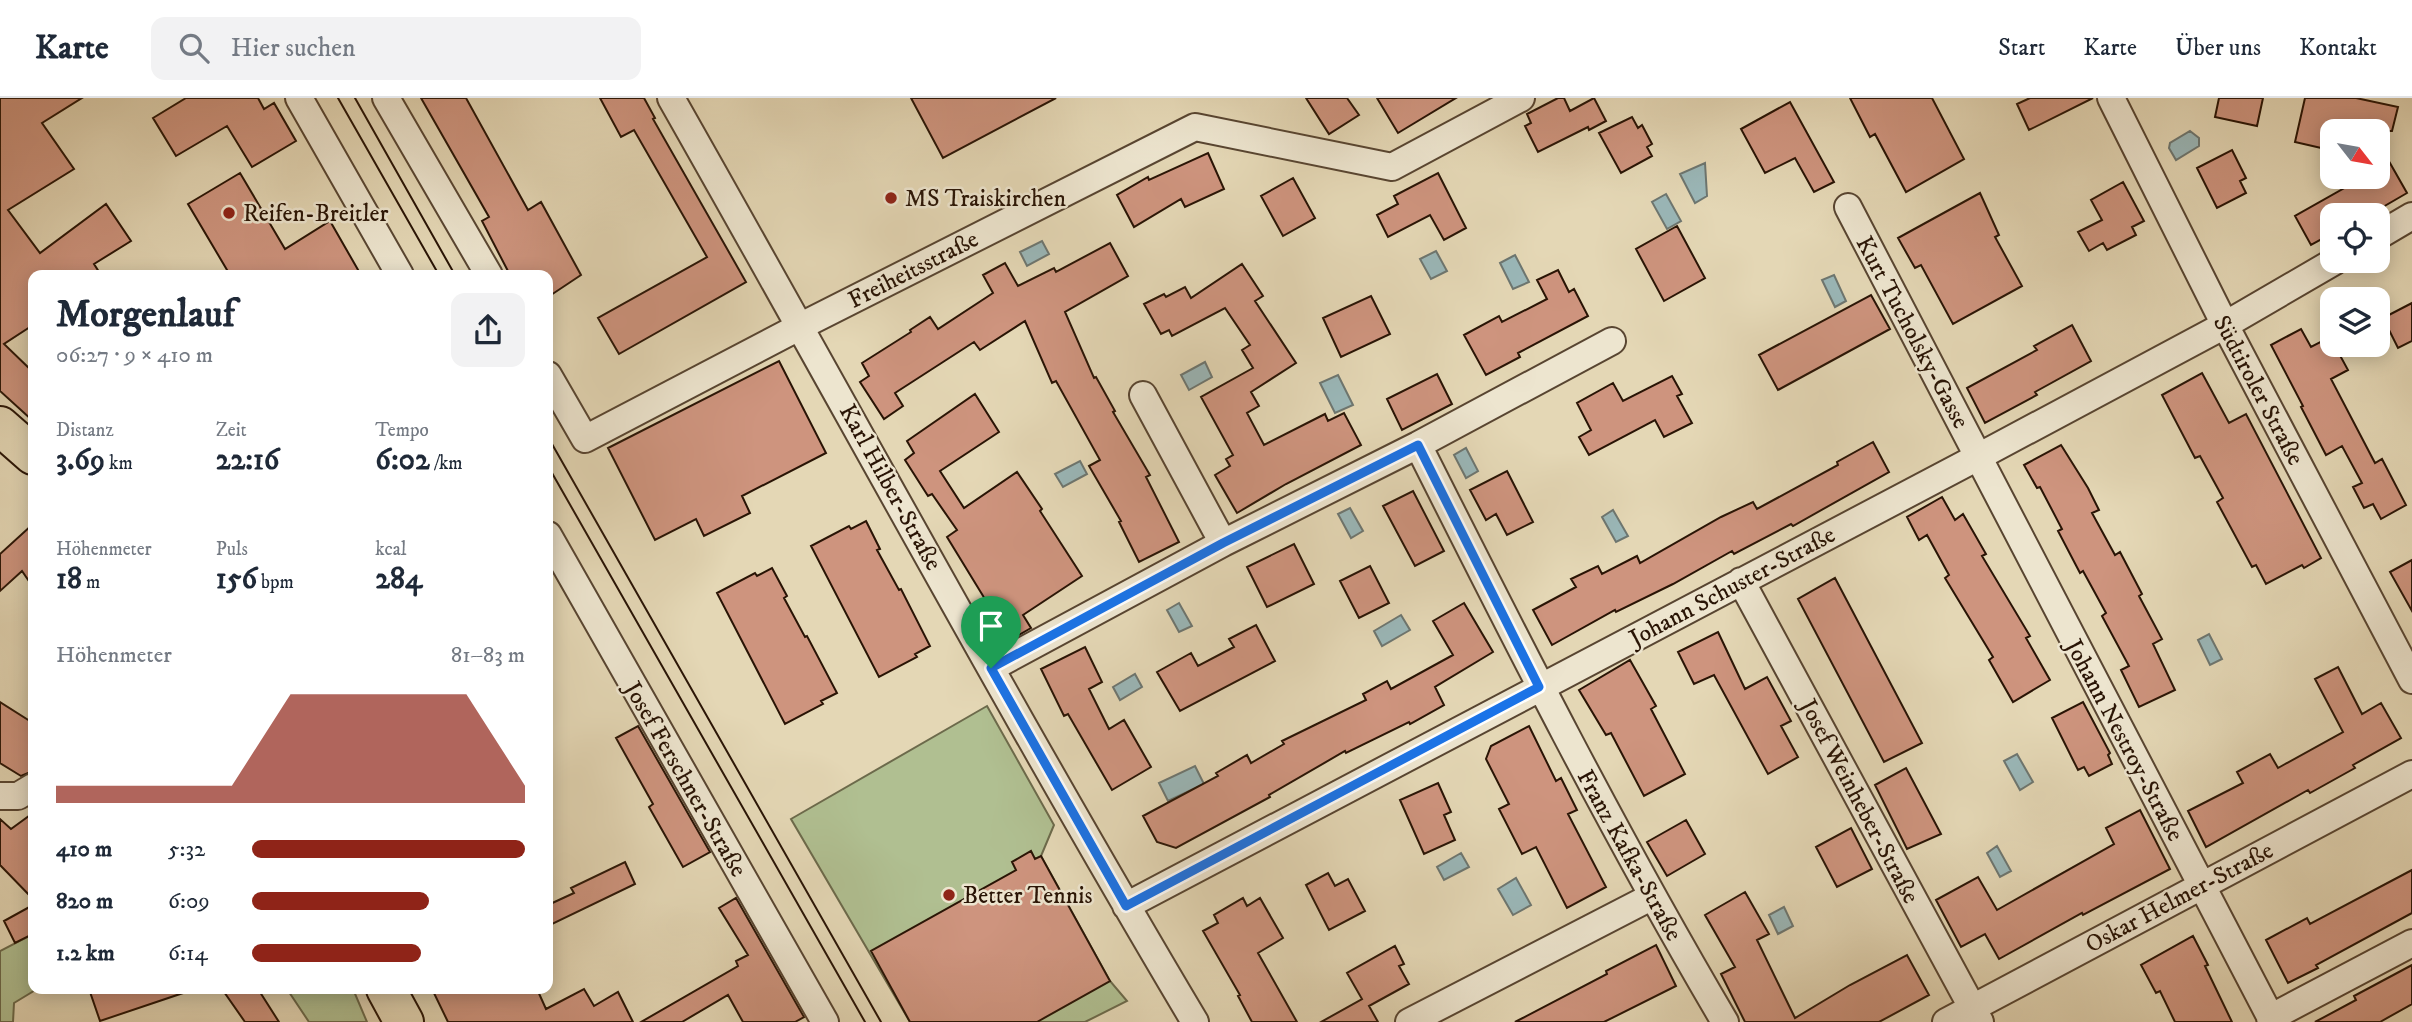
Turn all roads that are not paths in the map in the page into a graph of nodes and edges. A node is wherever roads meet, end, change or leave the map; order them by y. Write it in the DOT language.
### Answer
graph roads {
  1 [pos="299,98"];
  2 [pos="386,98"];
  3 [pos="671,98"];
  4 [pos="1521,98"];
  5 [pos="2111,98"];
  6 [pos="1848,207"];
  7 [pos="2412,216"];
  8 [pos="2390,229"];
  9 [pos="397,270"];
  10 [pos="486,270"];
  11 [pos="2320,270"];
  12 [pos="2225,325"];
  13 [pos="801,326"];
  14 [pos="1612,341"];
  15 [pos="553,384"];
  16 [pos="1143,395"];
  17 [pos="0,426"];
  18 [pos="1418,445"];
  19 [pos="28,451"];
  20 [pos="1978,457"];
  21 [pos="1223,543"];
  22 [pos="553,544"];
  23 [pos="1741,581"];
  24 [pos="991,668"];
  25 [pos="2412,680"];
  26 [pos="1539,687"];
  27 [pos="2412,774"];
  28 [pos="28,791"];
  29 [pos="0,796"];
  30 [pos="2201,885"];
  31 [pos="1651,897"];
  32 [pos="1126,906"];
  33 [pos="2412,943"];
  34 [pos="389,994"];
  35 [pos="1976,1015"];
  36 [pos="2272,1020"];
  37 [pos="404,1022"];
  38 [pos="825,1022"];
  39 [pos="1195,1022"];
  40 [pos="1409,1022"];
  41 [pos="1725,1022"];
  42 [pos="1947,1022"];
  1 -- 9 [label="street"];
  2 -- 10 [label="street"];
  3 -- 13 [label="street, Karl Hilber-Straße"];
  4 -- 13 [label="street, Freiheitsstraße"];
  5 -- 12 [label="street, Südtiroler Straße"];
  6 -- 20 [label="street, Kurt Tucholsky-Gasse"];
  7 -- 8 [label="street"];
  11 -- 12 [label="street, Johann Schuster-Straße"];
  12 -- 20 [label="street, Johann Schuster-Straße"];
  12 -- 25 [label="street, Südtiroler Straße"];
  13 -- 15 [label="street, Freiheitsstraße"];
  13 -- 24 [label="street, Karl Hilber-Straße"];
  14 -- 18 [label="street"];
  16 -- 21 [label="street"];
  17 -- 19 [label="main road"];
  18 -- 21 [label="street"];
  18 -- 26 [label="street, Franz Kafka-Straße"];
  20 -- 23 [label="street, Johann Schuster-Straße"];
  20 -- 30 [label="street, Johann Nestroy-Straße"];
  21 -- 24 [label="street"];
  22 -- 38 [label="street, Josef Ferschner-Straße"];
  23 -- 26 [label="street, Johann Schuster-Straße"];
  23 -- 35 [label="street, Josef Weinheber-Straße"];
  24 -- 32 [label="street, Karl Hilber-Straße"];
  26 -- 31 [label="street, Franz Kafka-Straße"];
  26 -- 32 [label="street, Johann Schuster-Straße"];
  27 -- 30 [label="street, Oskar Helmer-Straße"];
  28 -- 29 [label="street"];
  30 -- 35 [label="street, Oskar Helmer-Straße"];
  30 -- 36 [label="street, Johann Nestroy-Straße"];
  31 -- 40 [label="street"];
  31 -- 41 [label="street, Franz Kafka-Straße"];
  32 -- 39 [label="street, Karl Hilber-Straße"];
  33 -- 36 [label="street"];
  34 -- 37 [label="main road"];
  35 -- 42 [label="street, Oskar Helmer-Straße"];
}
